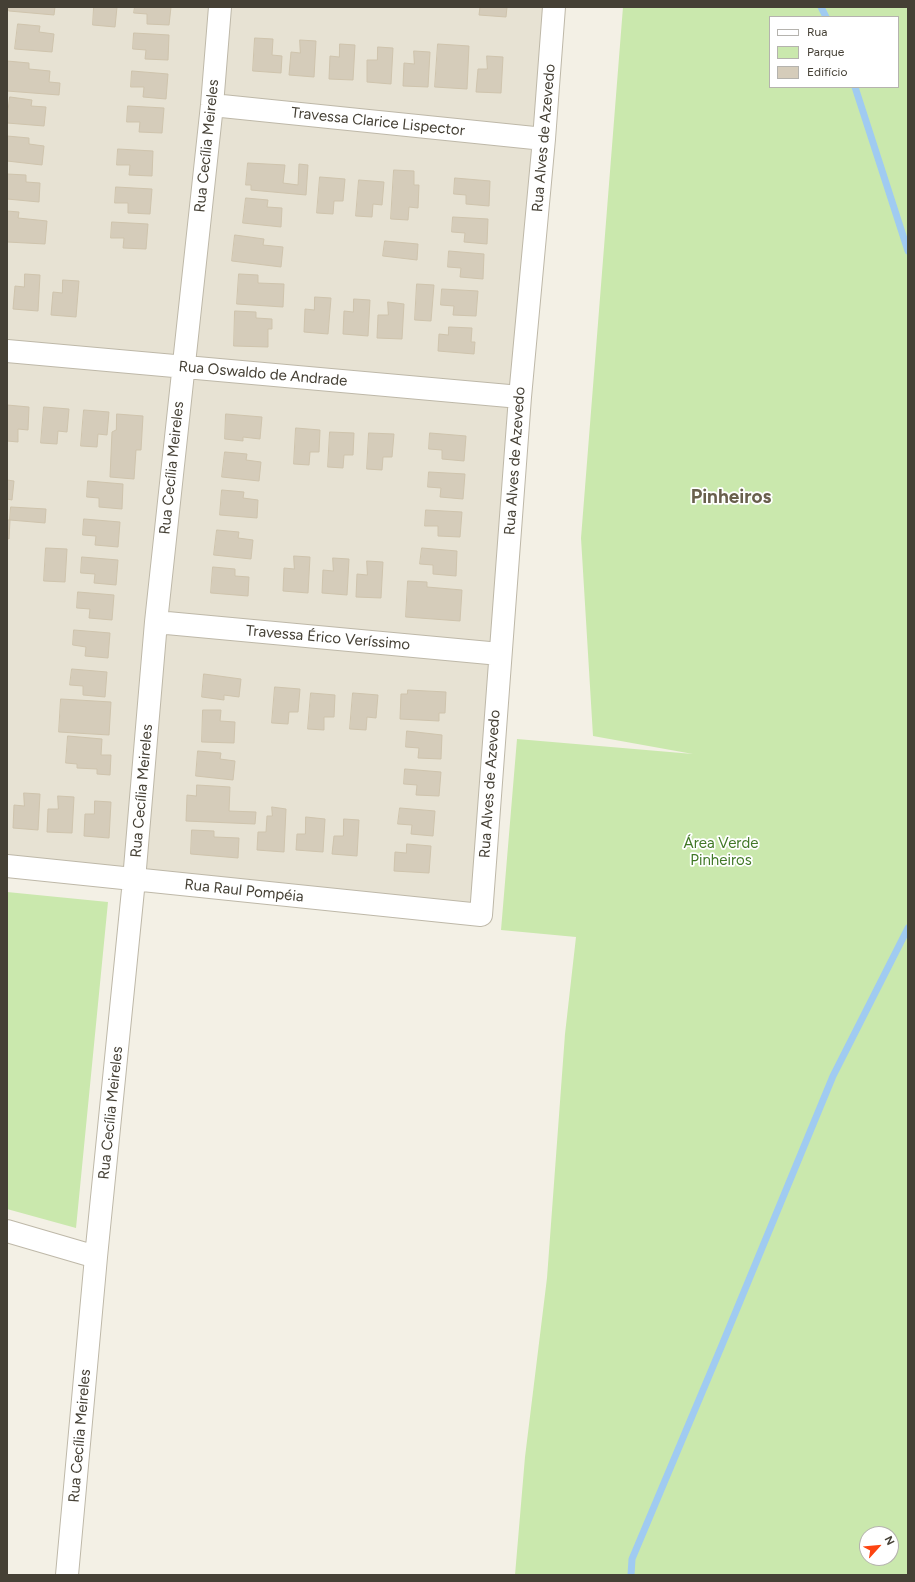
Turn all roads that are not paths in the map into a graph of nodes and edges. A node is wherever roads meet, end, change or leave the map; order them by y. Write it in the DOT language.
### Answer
graph roads {
  1 [pos="220,7"];
  2 [pos="554,7"];
  3 [pos="212,105"];
  4 [pos="544,139"];
  5 [pos="7,350"];
  6 [pos="183,367"];
  7 [pos="520,396"];
  8 [pos="156,622"];
  9 [pos="500,654"];
  10 [pos="7,866"];
  11 [pos="134,880"];
  12 [pos="481,915"];
  13 [pos="7,1231"];
  14 [pos="96,1257"];
  15 [pos="67,1575"];
  1 -- 3 [label="street, Rua Cecília Meireles"];
  2 -- 4 [label="street, Rua Alves de Azevedo"];
  3 -- 4 [label="street, Travessa Clarice Lispector"];
  3 -- 6 [label="street, Rua Cecília Meireles"];
  4 -- 7 [label="street, Rua Alves de Azevedo"];
  5 -- 6 [label="street, Rua Oswaldo de Andrade"];
  6 -- 7 [label="street, Rua Oswaldo de Andrade"];
  6 -- 8 [label="street, Rua Cecília Meireles"];
  7 -- 9 [label="street, Rua Alves de Azevedo"];
  8 -- 9 [label="street, Travessa Érico Veríssimo"];
  8 -- 11 [label="street, Rua Cecília Meireles"];
  9 -- 12 [label="street, Rua Alves de Azevedo"];
  10 -- 11 [label="street, Rua Raul Pompéia"];
  11 -- 12 [label="street, Rua Raul Pompéia"];
  11 -- 14 [label="street, Rua Cecília Meireles"];
  13 -- 14 [label="street"];
  14 -- 15 [label="street, Rua Cecília Meireles"];
}
